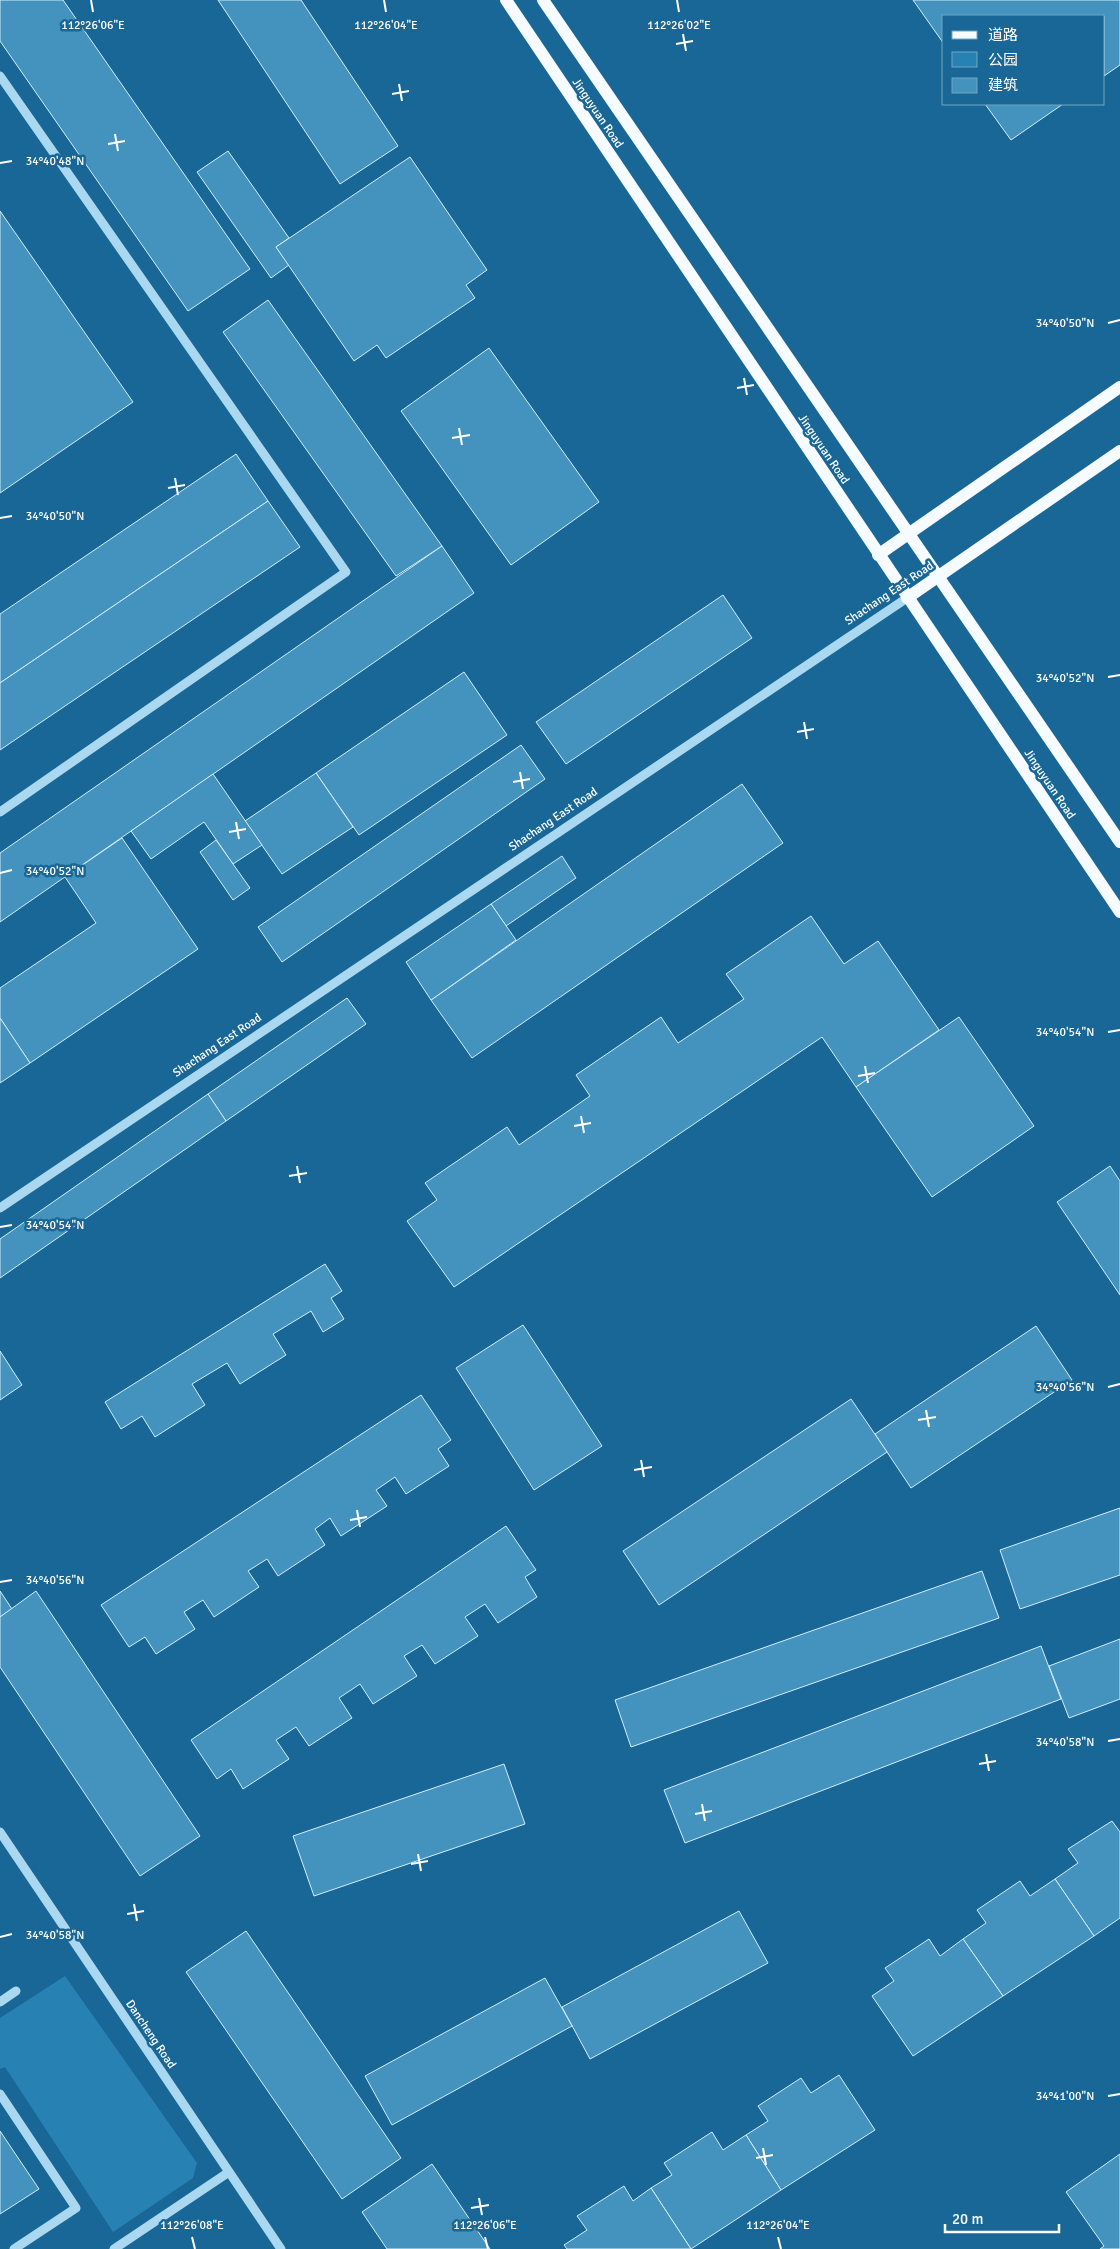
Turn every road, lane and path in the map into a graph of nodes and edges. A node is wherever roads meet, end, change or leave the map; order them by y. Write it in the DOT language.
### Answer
graph roads {
  1 [pos="506,0"];
  2 [pos="543,0"];
  3 [pos="0,76"];
  4 [pos="1120,387"];
  5 [pos="1120,451"];
  6 [pos="909,534"];
  7 [pos="878,555"];
  8 [pos="938,578"];
  9 [pos="907,598"];
  10 [pos="0,812"];
  11 [pos="1120,842"];
  12 [pos="1120,912"];
  13 [pos="0,1208"];
  14 [pos="0,1832"];
  15 [pos="16,1991"];
  16 [pos="0,2002"];
  17 [pos="0,2094"];
  18 [pos="229,2172"];
  19 [pos="14,2249"];
  20 [pos="114,2249"];
  21 [pos="281,2249"];
  1 -- 7 [label="main road, Jinguyuan Road"];
  2 -- 6 [label="main road, Jinguyuan Road"];
  3 -- 10 [label="street"];
  4 -- 6 [label="main road"];
  5 -- 8 [label="main road, Shachang East Road"];
  6 -- 7 [label="main road"];
  6 -- 8 [label="main road, Jinguyuan Road"];
  7 -- 9 [label="main road, Jinguyuan Road"];
  8 -- 9 [label="main road, Shachang East Road"];
  8 -- 11 [label="main road, Jinguyuan Road"];
  9 -- 12 [label="main road, Jinguyuan Road"];
  9 -- 13 [label="street, Shachang East Road"];
  14 -- 18 [label="street, Dancheng Road"];
  15 -- 16 [label="street"];
  17 -- 19 [label="street"];
  18 -- 20 [label="street"];
  18 -- 21 [label="street, Dancheng Road"];
}
